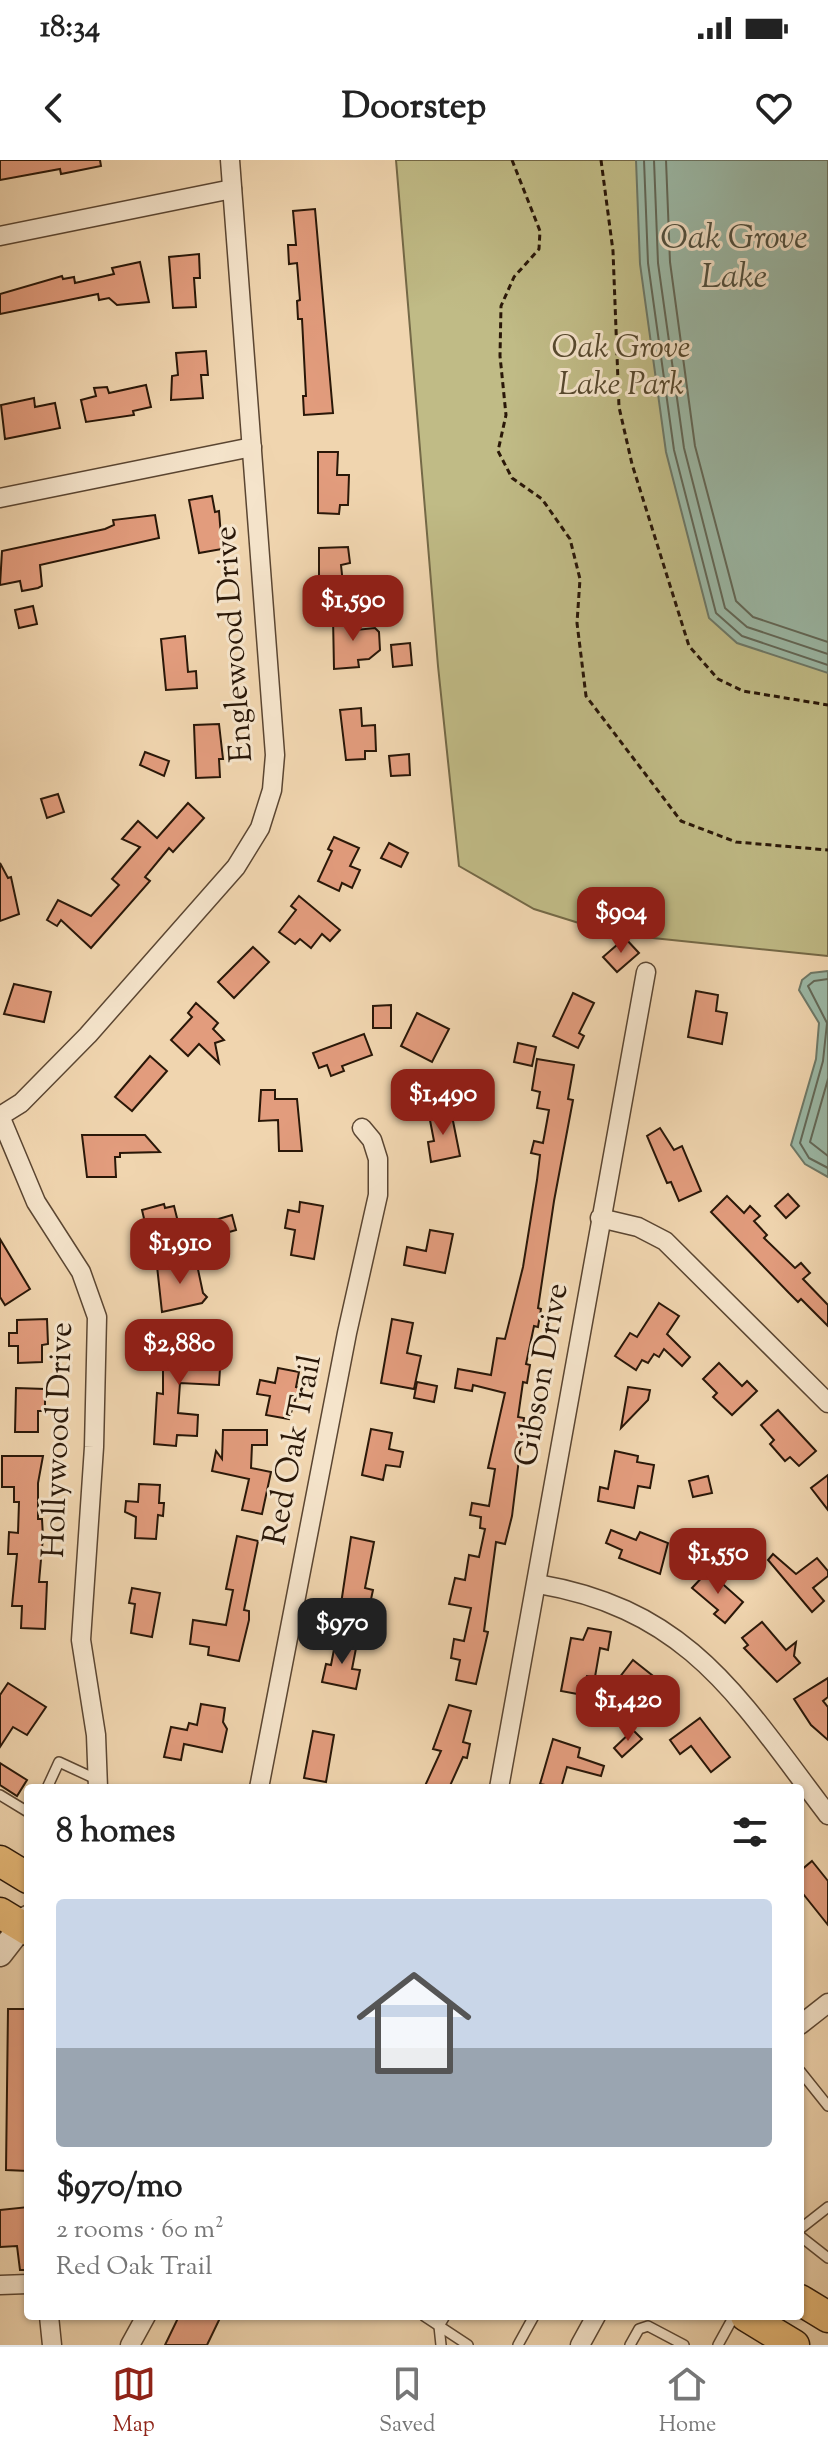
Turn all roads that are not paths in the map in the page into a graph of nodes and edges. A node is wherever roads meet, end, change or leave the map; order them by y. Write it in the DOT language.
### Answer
graph roads {
  1 [pos="230,160"];
  2 [pos="232,189"];
  3 [pos="0,236"];
  4 [pos="252,447"];
  5 [pos="0,498"];
  6 [pos="646,972"];
  7 [pos="0,1116"];
  8 [pos="362,1128"];
  9 [pos="600,1218"];
  10 [pos="828,1403"];
  11 [pos="538,1584"];
  12 [pos="49,1784"];
  13 [pos="98,1784"];
  14 [pos="260,1784"];
  15 [pos="500,1784"];
  16 [pos="803,1784"];
  17 [pos="804,1785"];
  18 [pos="0,1795"];
  19 [pos="24,1810"];
  20 [pos="828,1815"];
  21 [pos="0,1861"];
  22 [pos="24,1876"];
  23 [pos="20,1922"];
  24 [pos="0,1954"];
  25 [pos="828,2003"];
  26 [pos="804,2022"];
  27 [pos="804,2076"];
  28 [pos="828,2106"];
  29 [pos="824,2210"];
  30 [pos="828,2224"];
  31 [pos="804,2226"];
  32 [pos="804,2239"];
  33 [pos="828,2258"];
  34 [pos="24,2284"];
  35 [pos="0,2285"];
  36 [pos="804,2302"];
  37 [pos="828,2317"];
  38 [pos="49,2320"];
  39 [pos="144,2320"];
  40 [pos="430,2320"];
  41 [pos="443,2320"];
  42 [pos="532,2320"];
  43 [pos="594,2320"];
  44 [pos="732,2320"];
  45 [pos="753,2320"];
  46 [pos="439,2326"];
  47 [pos="52,2345"];
  48 [pos="130,2345"];
  49 [pos="441,2345"];
  50 [pos="468,2345"];
  51 [pos="518,2345"];
  52 [pos="580,2345"];
  53 [pos="630,2345"];
  54 [pos="684,2345"];
  55 [pos="718,2345"];
  56 [pos="794,2345"];
  1 -- 2 [label="street, Englewood Drive"];
  2 -- 3 [label="street"];
  2 -- 4 [label="street, Englewood Drive"];
  4 -- 5 [label="street"];
  4 -- 7 [label="street, Englewood Drive"];
  6 -- 9 [label="street, Gibson Drive"];
  7 -- 13 [label="street, Hollywood Drive"];
  8 -- 14 [label="street, Red Oak Trail"];
  9 -- 10 [label="street"];
  9 -- 11 [label="street, Gibson Drive"];
  11 -- 15 [label="street, Gibson Drive"];
  11 -- 16 [label="street"];
  12 -- 13 [label="lane"];
  17 -- 20 [label="street"];
  18 -- 19 [label="lane"];
  21 -- 22 [label="main road"];
  23 -- 24 [label="street"];
  25 -- 26 [label="street"];
  27 -- 28 [label="lane"];
  29 -- 30 [label="lane"];
  29 -- 31 [label="lane"];
  32 -- 33 [label="lane"];
  34 -- 35 [label="street"];
  36 -- 37 [label="main road"];
  38 -- 47 [label="street"];
  39 -- 48 [label="street"];
  40 -- 46 [label="lane"];
  41 -- 46 [label="lane"];
  42 -- 51 [label="lane"];
  43 -- 52 [label="street"];
  44 -- 55 [label="lane"];
  45 -- 56 [label="main road"];
  46 -- 49 [label="lane"];
  46 -- 50 [label="lane"];
  53 -- 54 [label="lane"];
}
